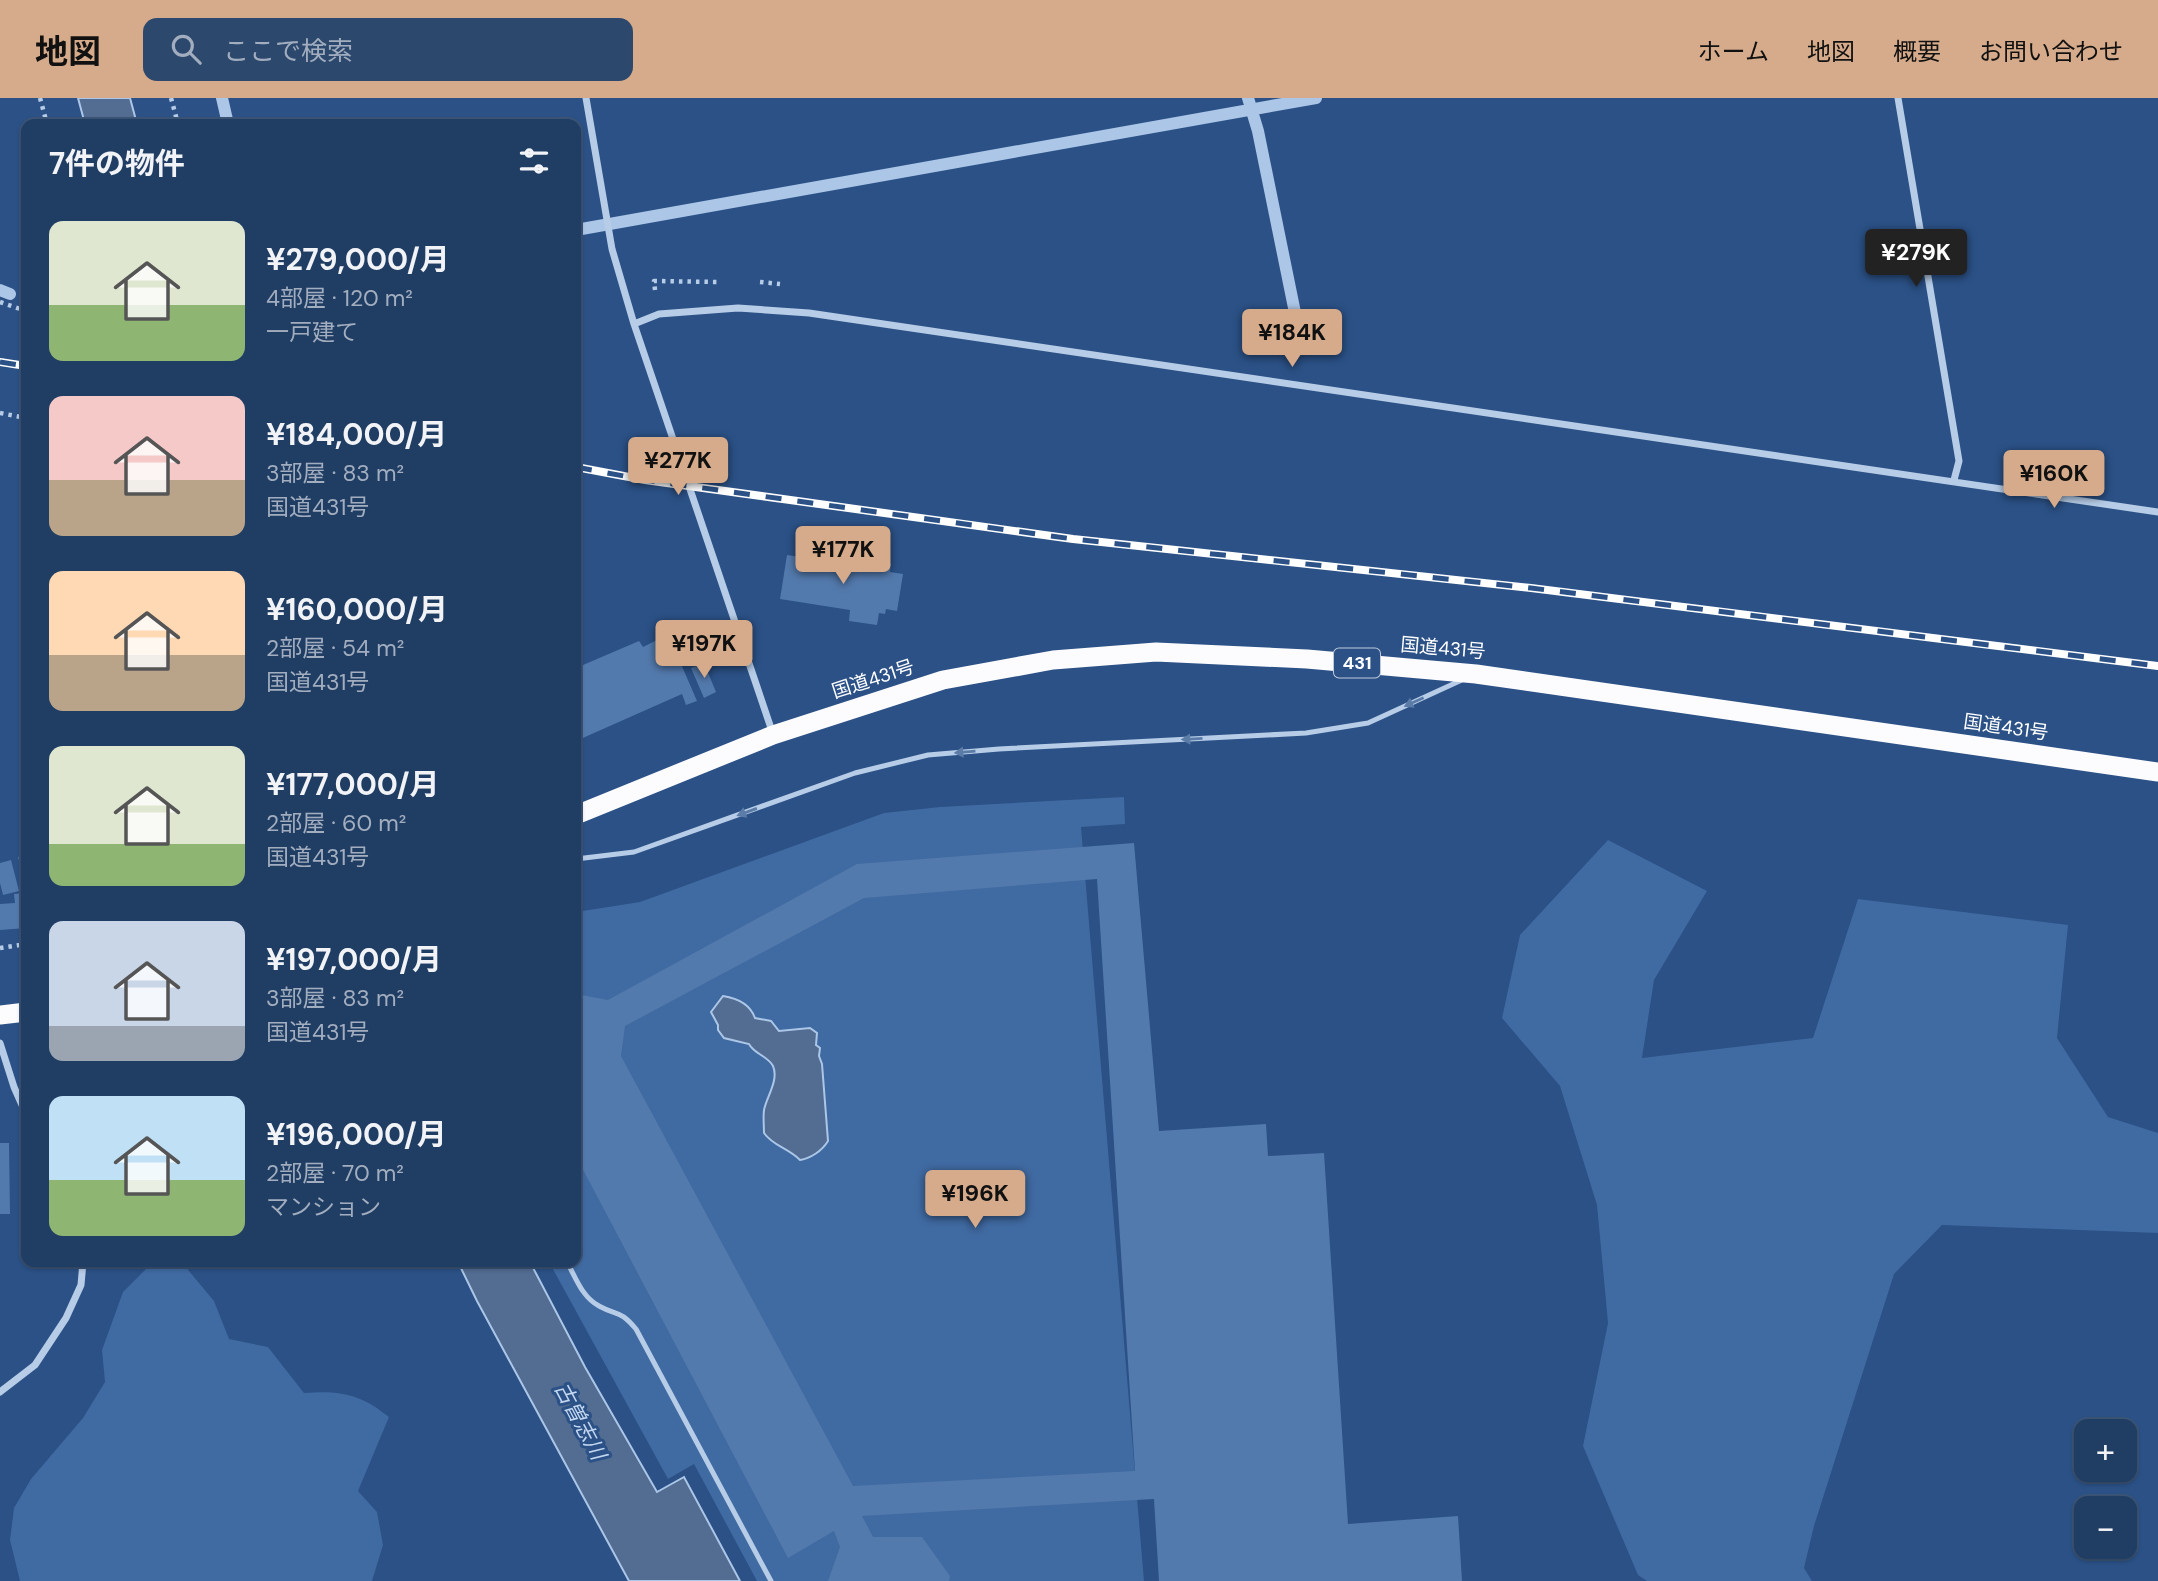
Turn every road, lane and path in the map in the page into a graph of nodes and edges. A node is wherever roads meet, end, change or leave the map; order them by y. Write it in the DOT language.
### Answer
graph roads {
  1 [pos="40,98"];
  2 [pos="171,98"];
  3 [pos="586,98"];
  4 [pos="1898,98"];
  5 [pos="46,119"];
  6 [pos="176,119"];
  7 [pos="0,302"];
  8 [pos="21,309"];
  9 [pos="634,324"];
  10 [pos="0,413"];
  11 [pos="21,417"];
  12 [pos="1954,480"];
  13 [pos="2158,512"];
  14 [pos="1476,674"];
  15 [pos="773,735"];
  16 [pos="2158,772"];
  17 [pos="581,813"];
  18 [pos="581,858"];
  19 [pos="21,945"];
  20 [pos="0,948"];
  21 [pos="21,1013"];
  22 [pos="0,1015"];
  23 [pos="0,1043"];
  24 [pos="21,1103"];
  25 [pos="83,1267"];
  26 [pos="570,1267"];
  27 [pos="0,1392"];
  28 [pos="771,1581"];
  1 -- 5 [label="path"];
  2 -- 6 [label="path"];
  3 -- 9 [label="street"];
  4 -- 12 [label="street"];
  7 -- 8 [label="path"];
  9 -- 12 [label="street"];
  9 -- 15 [label="street"];
  10 -- 11 [label="path"];
  12 -- 13 [label="street"];
  14 -- 15 [label="highway, 国道431号 / 431"];
  14 -- 16 [label="highway, 国道431号 / 431"];
  14 -- 18 [label="lane, one-way"];
  15 -- 17 [label="highway, 国道431号 / 431"];
  19 -- 20 [label="path"];
  21 -- 22 [label="highway"];
  23 -- 24 [label="street"];
  25 -- 27 [label="street"];
  26 -- 28 [label="lane"];
}
